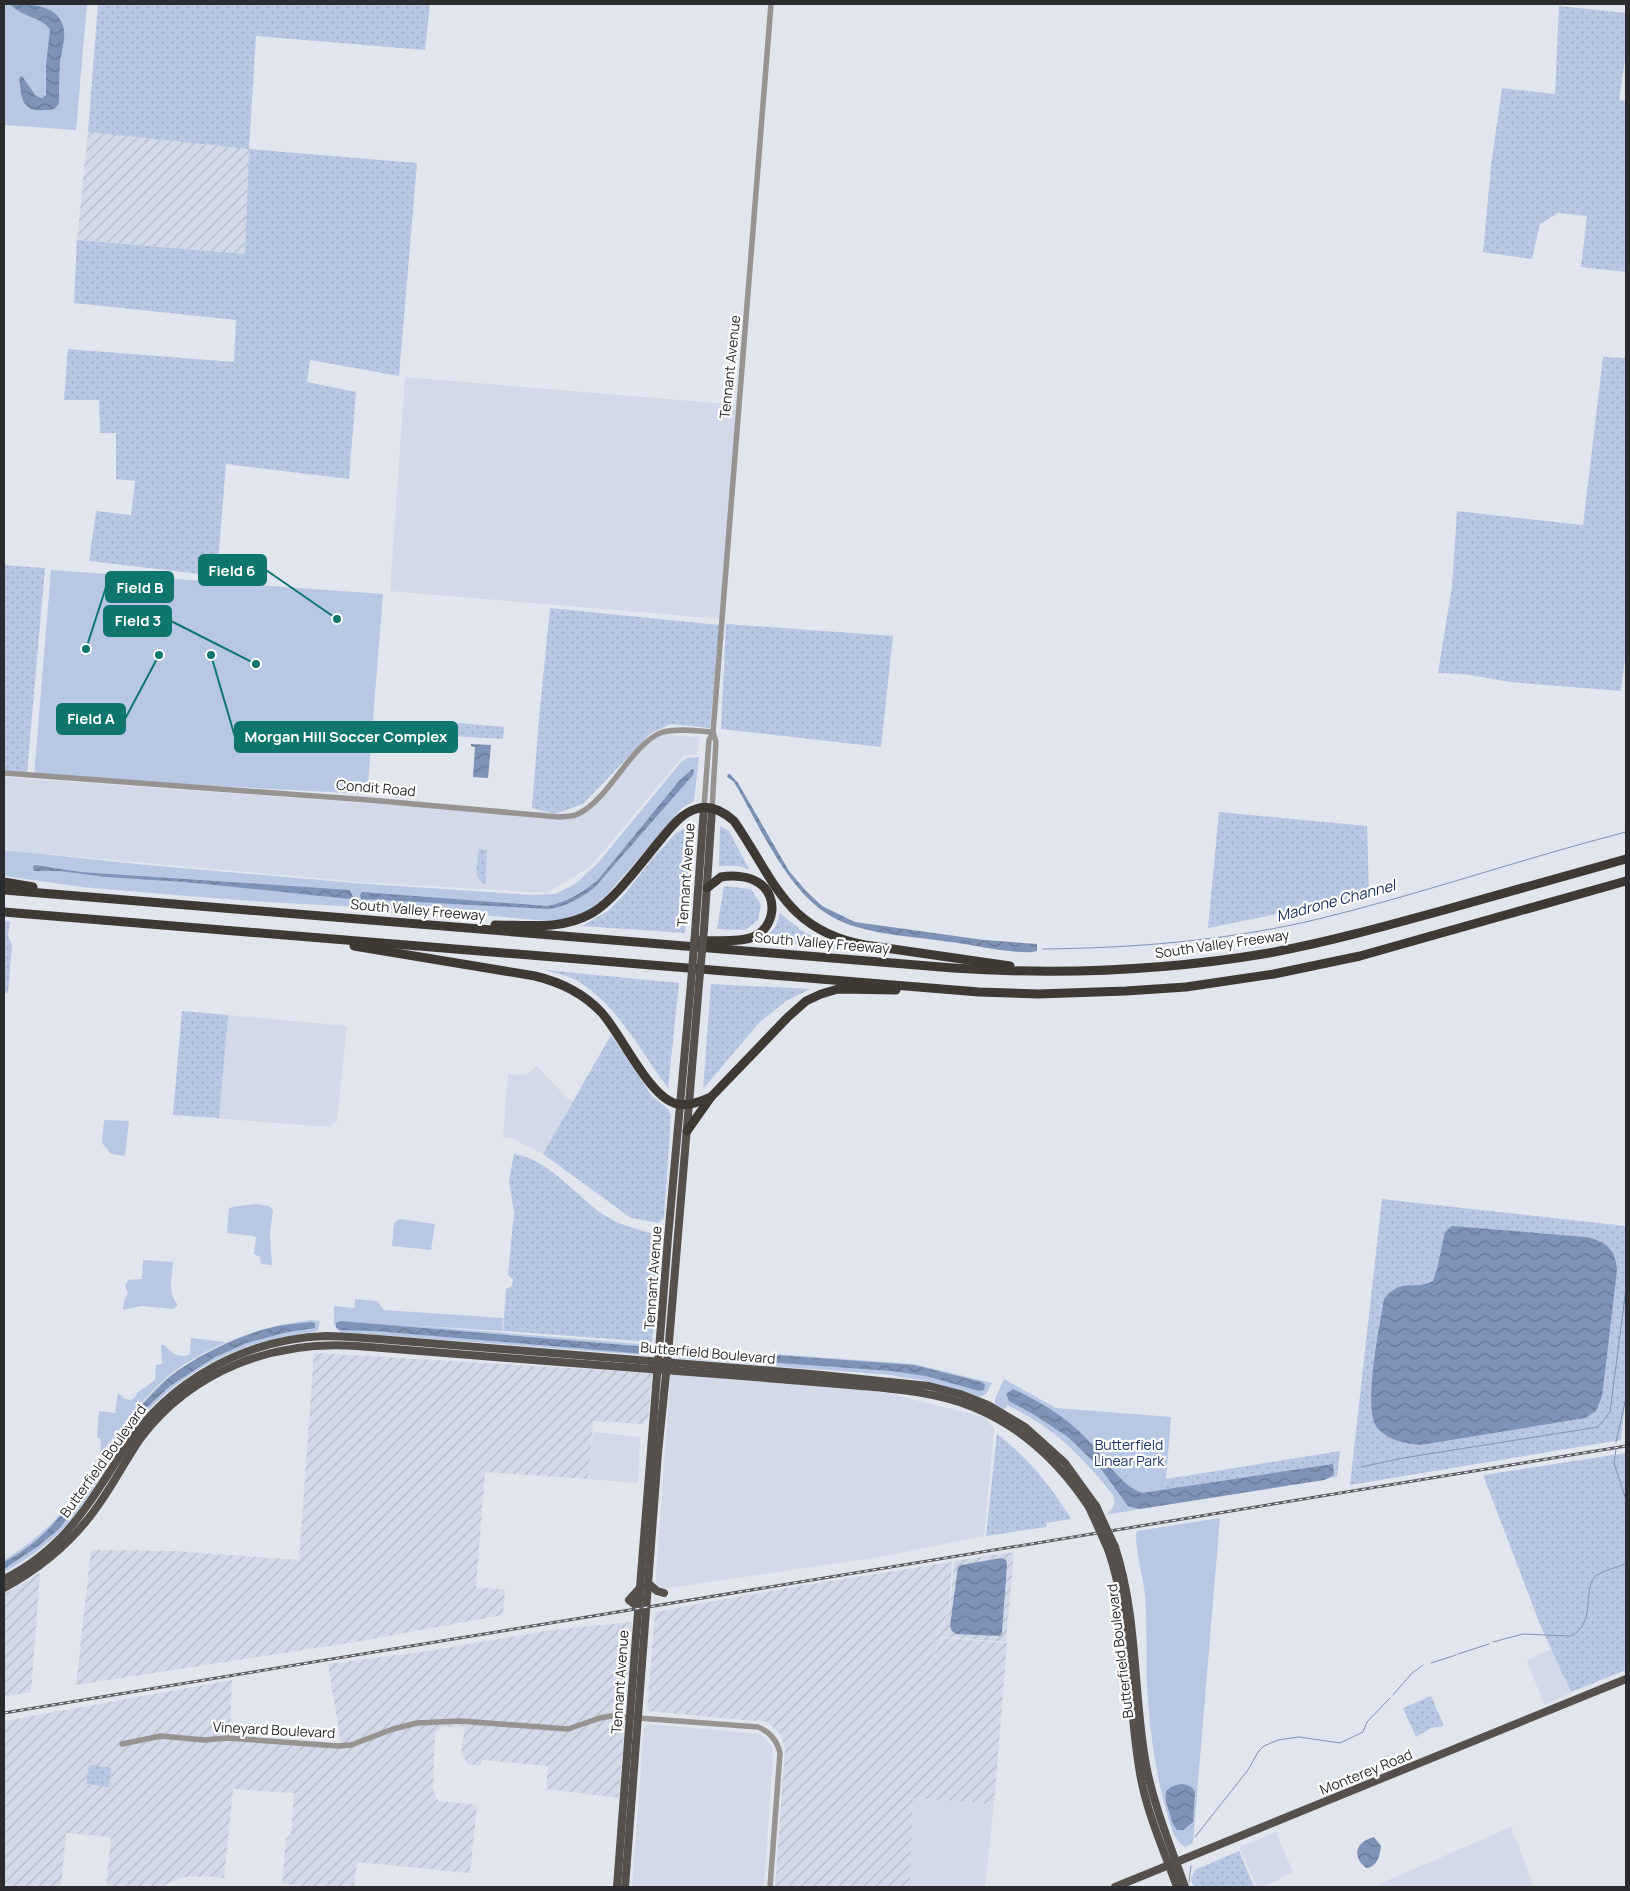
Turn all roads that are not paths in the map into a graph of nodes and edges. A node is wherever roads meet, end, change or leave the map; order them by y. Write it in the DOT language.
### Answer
graph roads {
  1 [pos="771,4"];
  2 [pos="713,732"];
  3 [pos="4,773"];
  4 [pos="708,808"];
  5 [pos="1626,859"];
  6 [pos="4,882"];
  7 [pos="1626,882"];
  8 [pos="707,888"];
  9 [pos="4,890"];
  10 [pos="52,894"];
  11 [pos="4,912"];
  12 [pos="421,924"];
  13 [pos="331,939"];
  14 [pos="642,942"];
  15 [pos="1037,972"];
  16 [pos="695,983"];
  17 [pos="979,992"];
  18 [pos="711,1097"];
  19 [pos="684,1104"];
  20 [pos="687,1131"];
  21 [pos="663,1366"];
  22 [pos="650,1513"];
  23 [pos="641,1577"];
  24 [pos="4,1578"];
  25 [pos="649,1584"];
  26 [pos="4,1588"];
  27 [pos="648,1593"];
  28 [pos="664,1593"];
  29 [pos="637,1628"];
  30 [pos="646,1638"];
  31 [pos="636,1640"];
  32 [pos="644,1652"];
  33 [pos="1626,1679"];
  34 [pos="634,1718"];
  35 [pos="122,1744"];
  36 [pos="1172,1863"];
  37 [pos="618,1887"];
  38 [pos="626,1887"];
  39 [pos="770,1887"];
  40 [pos="1115,1887"];
  41 [pos="1177,1887"];
  42 [pos="1186,1887"];
  1 -- 2 [label="street, Tennant Avenue"];
  2 -- 3 [label="street, Condit Road"];
  2 -- 4 [label="street, Tennant Avenue"];
  4 -- 8 [label="main road, Tennant Avenue"];
  4 -- 12 [label="highway"];
  4 -- 15 [label="highway"];
  4 -- 16 [label="main road, Tennant Avenue, bridge"];
  5 -- 15 [label="highway, South Valley Freeway"];
  6 -- 10 [label="highway"];
  7 -- 17 [label="highway"];
  8 -- 14 [label="highway"];
  8 -- 16 [label="main road, Tennant Avenue, bridge"];
  9 -- 10 [label="highway, South Valley Freeway"];
  10 -- 12 [label="highway, South Valley Freeway"];
  11 -- 13 [label="highway"];
  12 -- 14 [label="highway, South Valley Freeway"];
  13 -- 17 [label="highway"];
  13 -- 19 [label="highway"];
  14 -- 15 [label="highway, South Valley Freeway"];
  16 -- 19 [label="main road, Tennant Avenue"];
  17 -- 18 [label="highway"];
  18 -- 19 [label="highway"];
  18 -- 20 [label="highway"];
  19 -- 20 [label="main road, Tennant Avenue"];
  19 -- 21 [label="main road, Tennant Avenue"];
  20 -- 21 [label="main road, Tennant Avenue"];
  21 -- 22 [label="main road, Tennant Avenue"];
  21 -- 24 [label="main road, Butterfield Boulevard"];
  21 -- 26 [label="main road, Butterfield Boulevard"];
  21 -- 36 [label="main road, Butterfield Boulevard, bridge"];
  22 -- 23 [label="main road, Tennant Avenue"];
  22 -- 25 [label="main road, Tennant Avenue"];
  23 -- 27 [label="main road"];
  23 -- 29 [label="main road, Tennant Avenue"];
  25 -- 27 [label="main road, Tennant Avenue"];
  25 -- 28 [label="main road"];
  27 -- 30 [label="main road, Tennant Avenue"];
  29 -- 30 [label="main road"];
  29 -- 31 [label="main road, Tennant Avenue"];
  30 -- 32 [label="main road, Tennant Avenue"];
  31 -- 32 [label="main road"];
  31 -- 34 [label="main road, Tennant Avenue"];
  32 -- 34 [label="main road, Tennant Avenue"];
  33 -- 36 [label="main road, Monterey Road"];
  34 -- 35 [label="street, Vineyard Boulevard"];
  34 -- 37 [label="main road, Tennant Avenue"];
  34 -- 38 [label="main road, Tennant Avenue"];
  34 -- 39 [label="street, Vineyard Boulevard"];
  36 -- 40 [label="main road, Monterey Road"];
  36 -- 41 [label="main road"];
  36 -- 42 [label="main road"];
}
